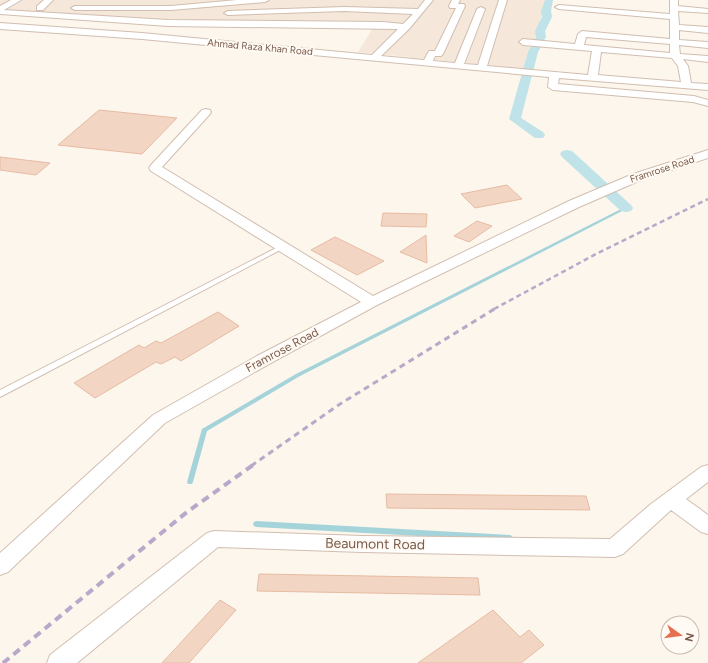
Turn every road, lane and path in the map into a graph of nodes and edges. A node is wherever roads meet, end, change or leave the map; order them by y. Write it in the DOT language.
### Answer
graph roads {
  1 [pos="17,0"];
  2 [pos="49,0"];
  3 [pos="75,0"];
  4 [pos="102,0"];
  5 [pos="122,0"];
  6 [pos="161,0"];
  7 [pos="265,0"];
  8 [pos="429,0"];
  9 [pos="503,0"];
  10 [pos="213,1"];
  11 [pos="231,1"];
  12 [pos="193,3"];
  13 [pos="0,6"];
  14 [pos="179,7"];
  15 [pos="468,7"];
  16 [pos="558,7"];
  17 [pos="673,7"];
  18 [pos="40,8"];
  19 [pos="68,8"];
  20 [pos="98,8"];
  21 [pos="117,8"];
  22 [pos="154,8"];
  23 [pos="499,11"];
  24 [pos="708,11"];
  25 [pos="420,12"];
  26 [pos="0,26"];
  27 [pos="406,27"];
  28 [pos="675,27"];
  29 [pos="708,30"];
  30 [pos="523,42"];
  31 [pos="675,42"];
  32 [pos="708,45"];
  33 [pos="578,47"];
  34 [pos="597,49"];
  35 [pos="675,56"];
  36 [pos="375,57"];
  37 [pos="708,59"];
  38 [pos="428,62"];
  39 [pos="458,66"];
  40 [pos="482,68"];
  41 [pos="554,74"];
  42 [pos="593,77"];
  43 [pos="686,85"];
  44 [pos="708,87"];
  45 [pos="708,103"];
  46 [pos="206,112"];
  47 [pos="708,154"];
  48 [pos="282,246"];
  49 [pos="372,302"];
  50 [pos="0,394"];
  51 [pos="708,472"];
  52 [pos="671,499"];
  53 [pos="708,526"];
  54 [pos="0,566"];
  55 [pos="59,663"];
  1 -- 13 [label="street"];
  2 -- 18 [label="street"];
  3 -- 19 [label="street"];
  4 -- 20 [label="street"];
  5 -- 21 [label="street"];
  6 -- 22 [label="street"];
  7 -- 11 [label="street"];
  8 -- 25 [label="street"];
  9 -- 23 [label="street"];
  10 -- 12 [label="street"];
  11 -- 12 [label="street"];
  12 -- 14 [label="street"];
  13 -- 18 [label="street"];
  13 -- 27 [label="street"];
  14 -- 22 [label="street"];
  14 -- 25 [label="street"];
  15 -- 23 [label="street"];
  15 -- 38 [label="street"];
  15 -- 39 [label="street"];
  16 -- 17 [label="street"];
  17 -- 24 [label="street"];
  17 -- 28 [label="street"];
  18 -- 19 [label="street"];
  19 -- 20 [label="street"];
  20 -- 21 [label="street"];
  21 -- 22 [label="street"];
  23 -- 40 [label="street"];
  25 -- 27 [label="street"];
  26 -- 36 [label="street, Ahmad Raza Khan Road"];
  27 -- 36 [label="street"];
  28 -- 29 [label="street"];
  28 -- 31 [label="street"];
  30 -- 33 [label="street"];
  31 -- 32 [label="street"];
  31 -- 33 [label="street"];
  31 -- 35 [label="street"];
  33 -- 34 [label="street"];
  34 -- 35 [label="street"];
  34 -- 42 [label="street"];
  35 -- 37 [label="street"];
  35 -- 43 [label="street"];
  36 -- 38 [label="street, Ahmad Raza Khan Road"];
  38 -- 39 [label="street, Ahmad Raza Khan Road"];
  39 -- 40 [label="street, Ahmad Raza Khan Road"];
  40 -- 41 [label="street, Ahmad Raza Khan Road"];
  41 -- 42 [label="street, Ahmad Raza Khan Road"];
  41 -- 45 [label="street"];
  42 -- 43 [label="street, Ahmad Raza Khan Road"];
  43 -- 44 [label="street, Ahmad Raza Khan Road"];
  46 -- 48 [label="street"];
  47 -- 49 [label="street, Framrose Road"];
  48 -- 49 [label="street"];
  48 -- 50 [label="lane"];
  49 -- 54 [label="street, Framrose Road"];
  51 -- 52 [label="street, Beaumont Road"];
  52 -- 53 [label="street"];
  52 -- 55 [label="street, Beaumont Road"];
}
